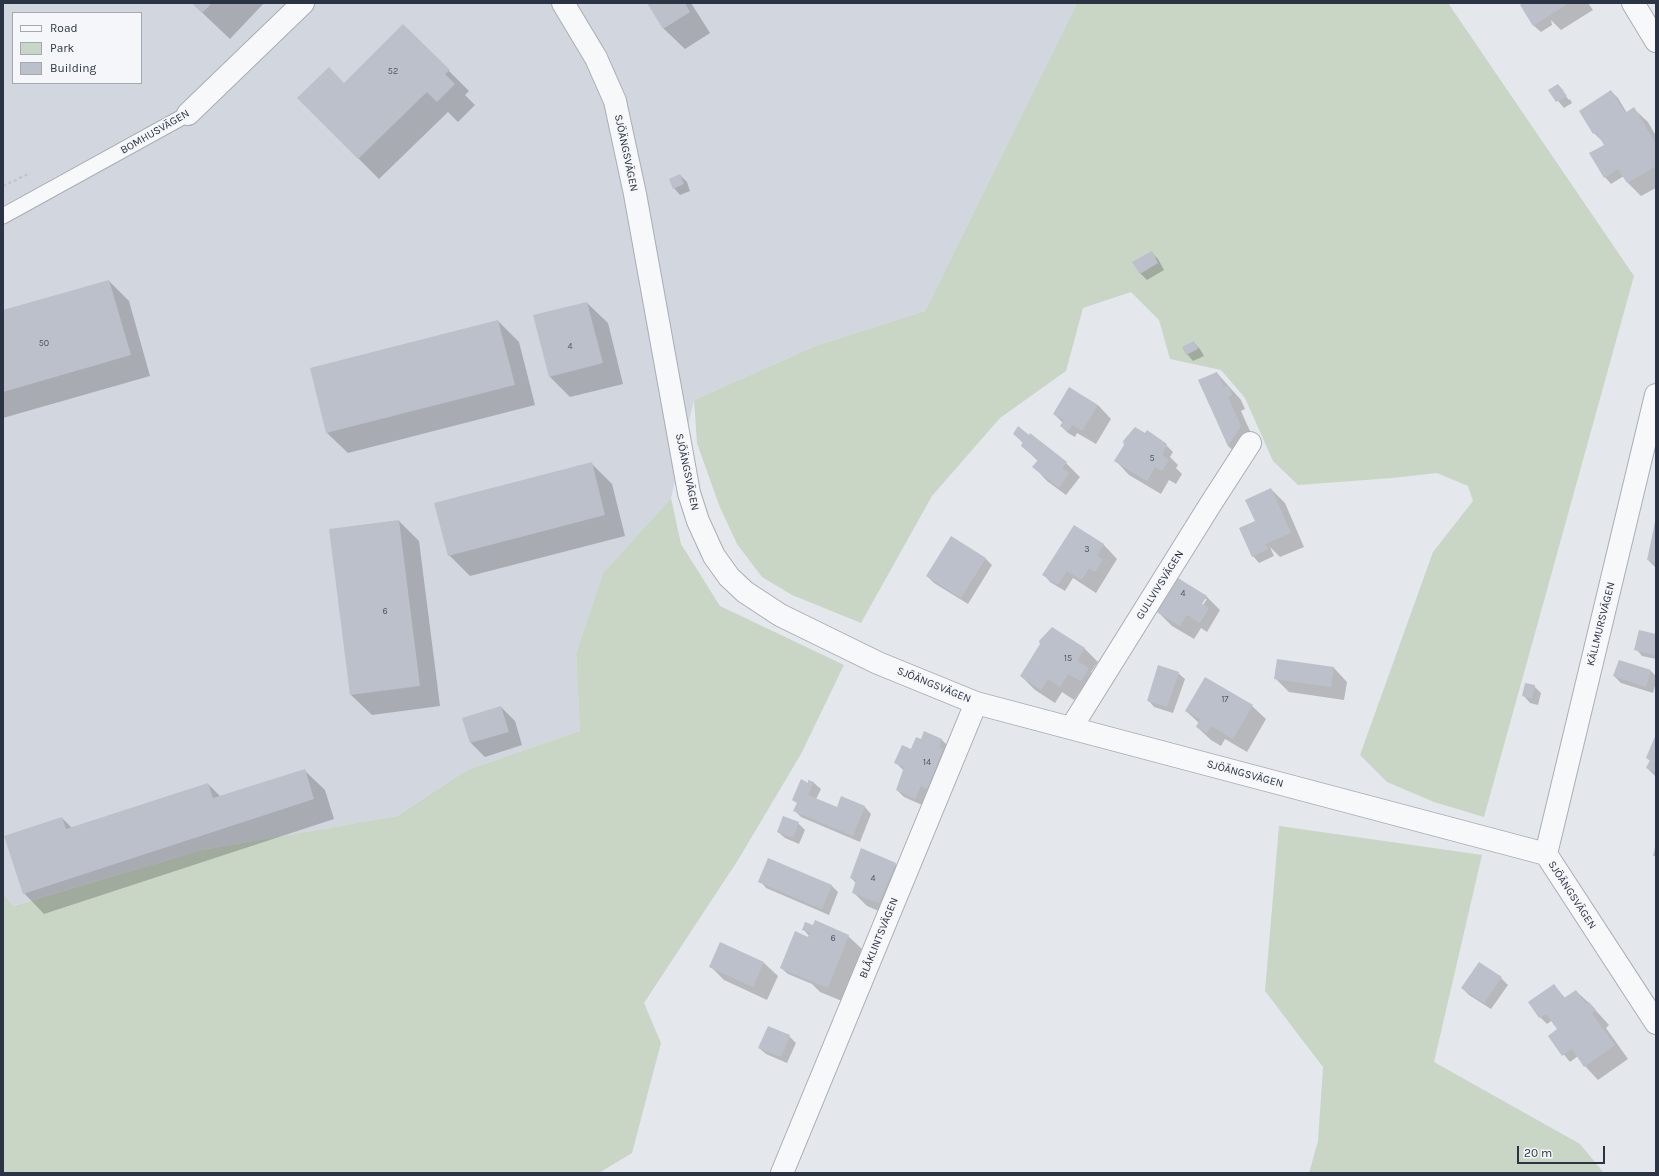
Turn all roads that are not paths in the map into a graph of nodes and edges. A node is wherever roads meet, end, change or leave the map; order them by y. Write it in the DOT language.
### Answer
graph roads {
  1 [pos="303,3"];
  2 [pos="563,3"];
  3 [pos="1633,3"];
  4 [pos="1656,41"];
  5 [pos="188,114"];
  6 [pos="3,216"];
  7 [pos="1656,395"];
  8 [pos="1250,443"];
  9 [pos="976,702"];
  10 [pos="1071,728"];
  11 [pos="1546,854"];
  12 [pos="1656,1023"];
  13 [pos="782,1173"];
  1 -- 5 [label="street, BOMHUSVÄGEN"];
  2 -- 9 [label="street, SJÖÄNGSVÄGEN"];
  3 -- 4 [label="street"];
  5 -- 6 [label="lane, BOMHUSVÄGEN"];
  7 -- 11 [label="street, KÄLLMURSVÄGEN"];
  8 -- 10 [label="street, GULLVIVSVÄGEN"];
  9 -- 10 [label="street, SJÖÄNGSVÄGEN"];
  9 -- 13 [label="street, BLÅKLINTSVÄGEN"];
  10 -- 11 [label="street, SJÖÄNGSVÄGEN"];
  11 -- 12 [label="street, SJÖÄNGSVÄGEN"];
}
